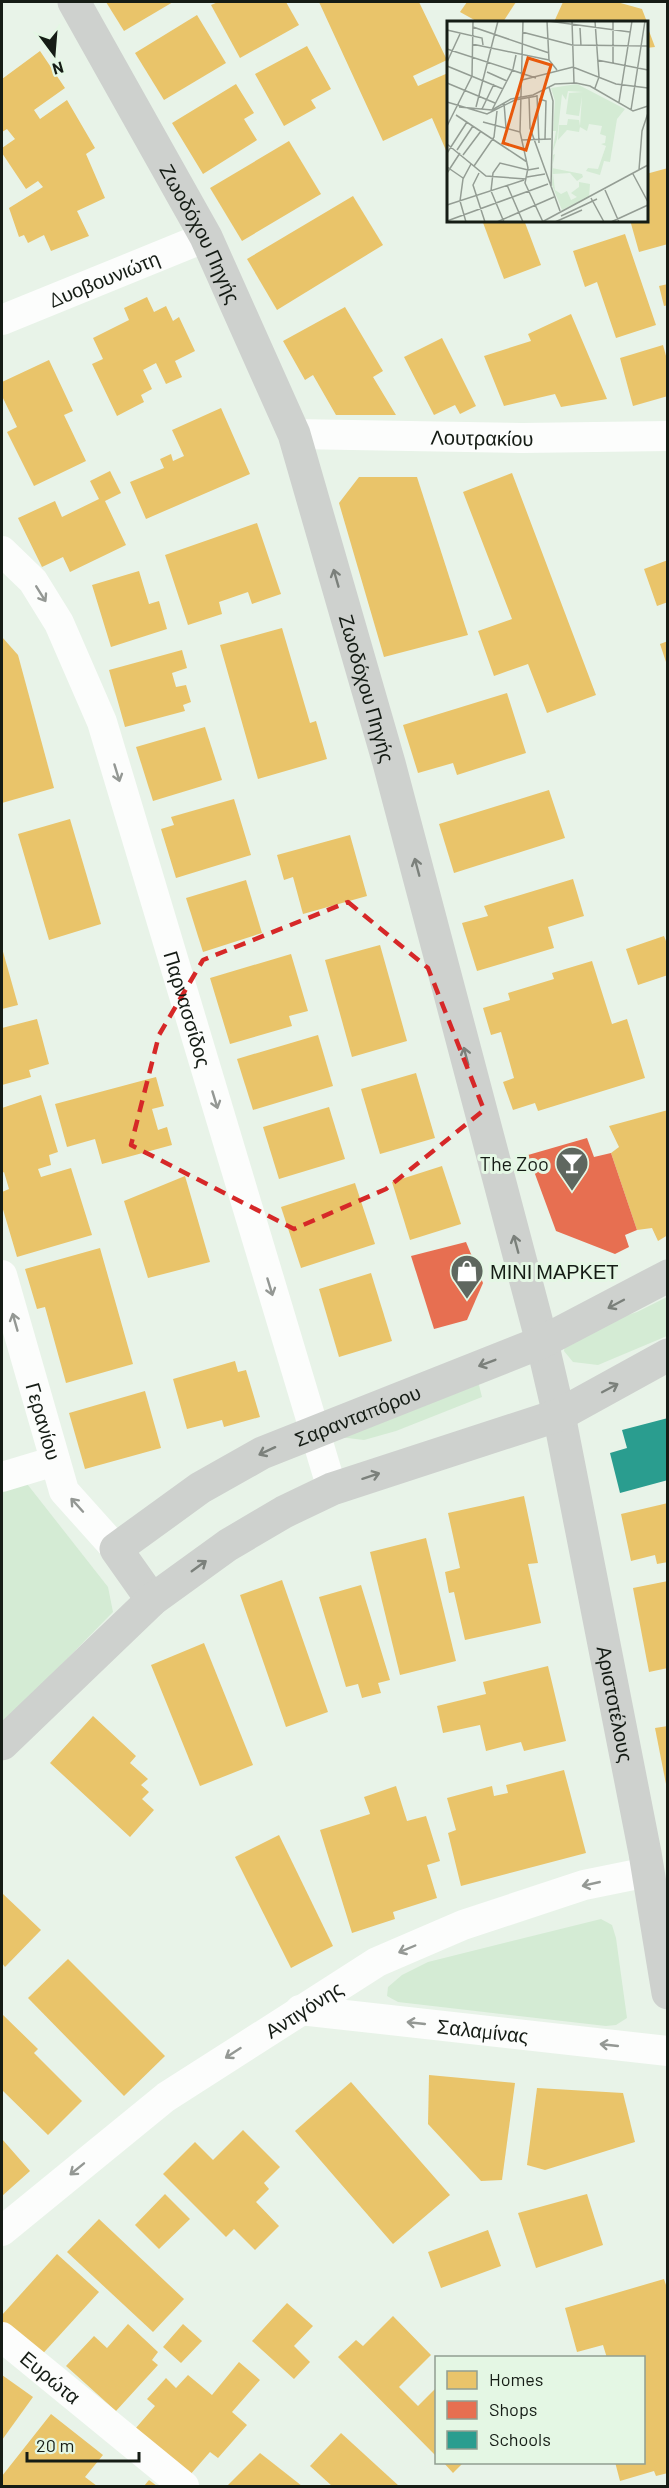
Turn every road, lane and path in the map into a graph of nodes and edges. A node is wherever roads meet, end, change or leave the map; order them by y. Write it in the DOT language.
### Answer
graph roads {
  1 [pos="74,2"];
  2 [pos="206,237"];
  3 [pos="2,320"];
  4 [pos="294,434"];
  5 [pos="668,436"];
  6 [pos="2,551"];
  7 [pos="2,1275"];
  8 [pos="668,1276"];
  9 [pos="542,1342"];
  10 [pos="668,1355"];
  11 [pos="559,1415"];
  12 [pos="313,1431"];
  13 [pos="56,1461"];
  14 [pos="2,1477"];
  15 [pos="332,1489"];
  16 [pos="116,1549"];
  17 [pos="152,1600"];
  18 [pos="2,1744"];
  19 [pos="648,1872"];
  20 [pos="668,1993"];
  21 [pos="300,2010"];
  22 [pos="668,2051"];
  23 [pos="2,2231"];
  24 [pos="2,2337"];
  25 [pos="184,2487"];
  1 -- 2 [label="street, Ζωοδόχου Πηγής"];
  2 -- 3 [label="street, Δυοβουνιώτη"];
  2 -- 4 [label="street, Ζωοδόχου Πηγής"];
  4 -- 5 [label="street, Λουτρακίου"];
  9 -- 4 [label="street, Ζωοδόχου Πηγής, one-way"];
  6 -- 12 [label="street, Παρνασσίδος, one-way"];
  13 -- 7 [label="street, Γερανίου, one-way"];
  8 -- 9 [label="street, Σαρανταπόρου, one-way"];
  9 -- 11 [label="street, Ζωοδόχου Πηγής"];
  9 -- 12 [label="street, Σαρανταπόρου, one-way"];
  11 -- 10 [label="street, one-way"];
  15 -- 11 [label="street, one-way"];
  11 -- 19 [label="street, Αριστοτέλους"];
  12 -- 15 [label="street, Παρνασσίδος"];
  12 -- 16 [label="street, Σαρανταπόρου, one-way"];
  13 -- 14 [label="street"];
  16 -- 13 [label="street, Γερανίου, one-way"];
  17 -- 15 [label="street, one-way"];
  16 -- 17 [label="street"];
  17 -- 18 [label="street"];
  19 -- 20 [label="street, Αριστοτέλους"];
  19 -- 21 [label="street, Αντιγόνης, one-way"];
  22 -- 21 [label="street, Σαλαμίνας, one-way"];
  21 -- 23 [label="street, Αντιγόνης, one-way"];
  24 -- 25 [label="street, Ευρώτα"];
}
